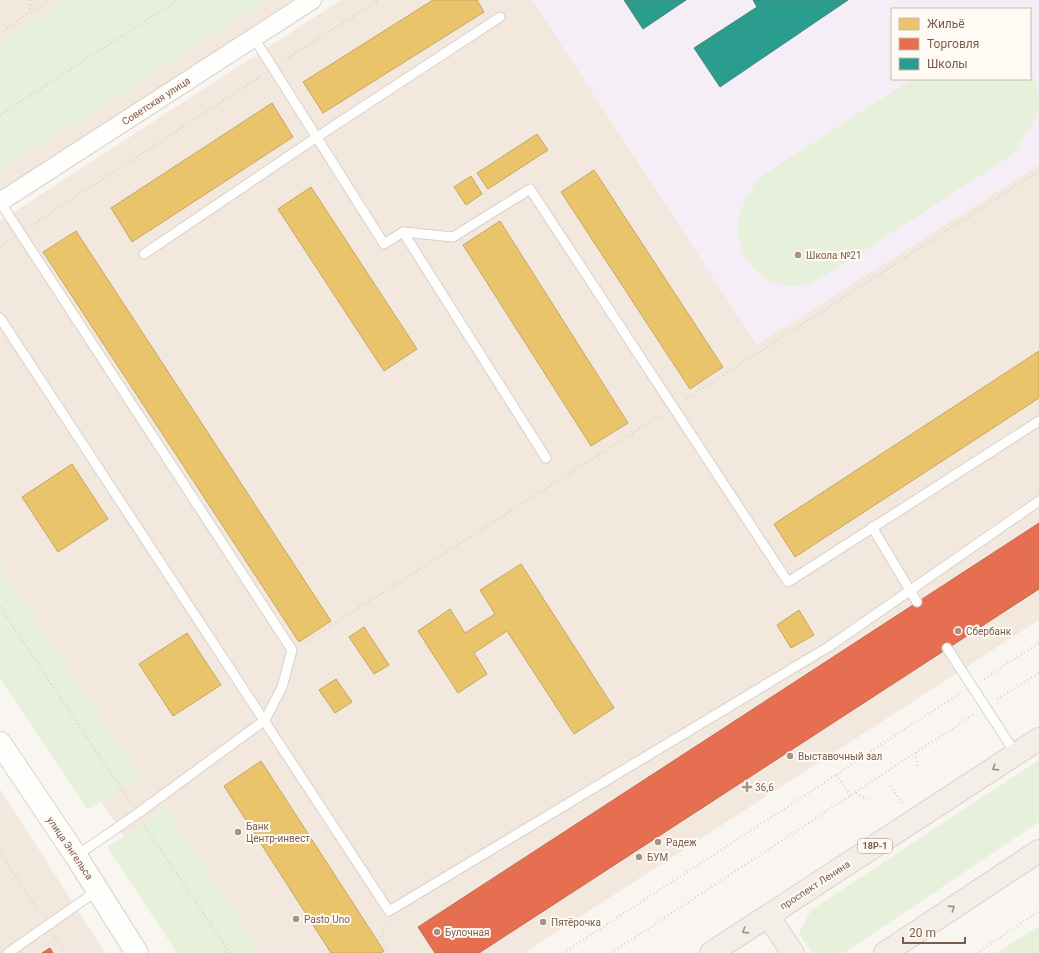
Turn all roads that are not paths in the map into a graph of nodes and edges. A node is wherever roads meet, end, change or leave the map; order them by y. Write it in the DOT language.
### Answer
graph roads {
  1 [pos="312,0"];
  2 [pos="500,17"];
  3 [pos="254,38"];
  4 [pos="317,137"];
  5 [pos="0,202"];
  6 [pos="403,232"];
  7 [pos="144,254"];
  8 [pos="0,318"];
  9 [pos="1039,421"];
  10 [pos="546,458"];
  11 [pos="1039,501"];
  12 [pos="872,527"];
  13 [pos="910,589"];
  14 [pos="917,602"];
  15 [pos="947,648"];
  16 [pos="265,720"];
  17 [pos="1039,739"];
  18 [pos="0,744"];
  19 [pos="1016,754"];
  20 [pos="1039,851"];
  21 [pos="76,856"];
  22 [pos="98,890"];
  23 [pos="768,916"];
  24 [pos="891,951"];
  25 [pos="8,953"];
  26 [pos="137,953"];
  27 [pos="711,953"];
  28 [pos="793,953"];
  1 -- 3 [label="street, Советская улица"];
  2 -- 4 [label="lane"];
  3 -- 4 [label="lane"];
  3 -- 5 [label="street, Советская улица"];
  4 -- 6 [label="lane"];
  4 -- 7 [label="lane"];
  5 -- 16 [label="lane"];
  6 -- 10 [label="lane"];
  6 -- 12 [label="lane"];
  8 -- 16 [label="lane"];
  9 -- 12 [label="lane"];
  11 -- 13 [label="lane"];
  12 -- 13 [label="lane"];
  13 -- 14 [label="lane"];
  13 -- 16 [label="lane"];
  15 -- 19 [label="lane"];
  16 -- 21 [label="lane"];
  17 -- 19 [label="main road, проспект Ленина / 18Р-1"];
  18 -- 21 [label="main road, улица Энгельса"];
  19 -- 23 [label="main road, проспект Ленина / 18Р-1, one-way"];
  24 -- 20 [label="main road, one-way"];
  21 -- 22 [label="main road, улица Энгельса"];
  22 -- 25 [label="lane"];
  22 -- 26 [label="main road, улица Энгельса"];
  23 -- 27 [label="main road, проспект Ленина / 18Р-1, one-way"];
  23 -- 28 [label="main road"];
}
